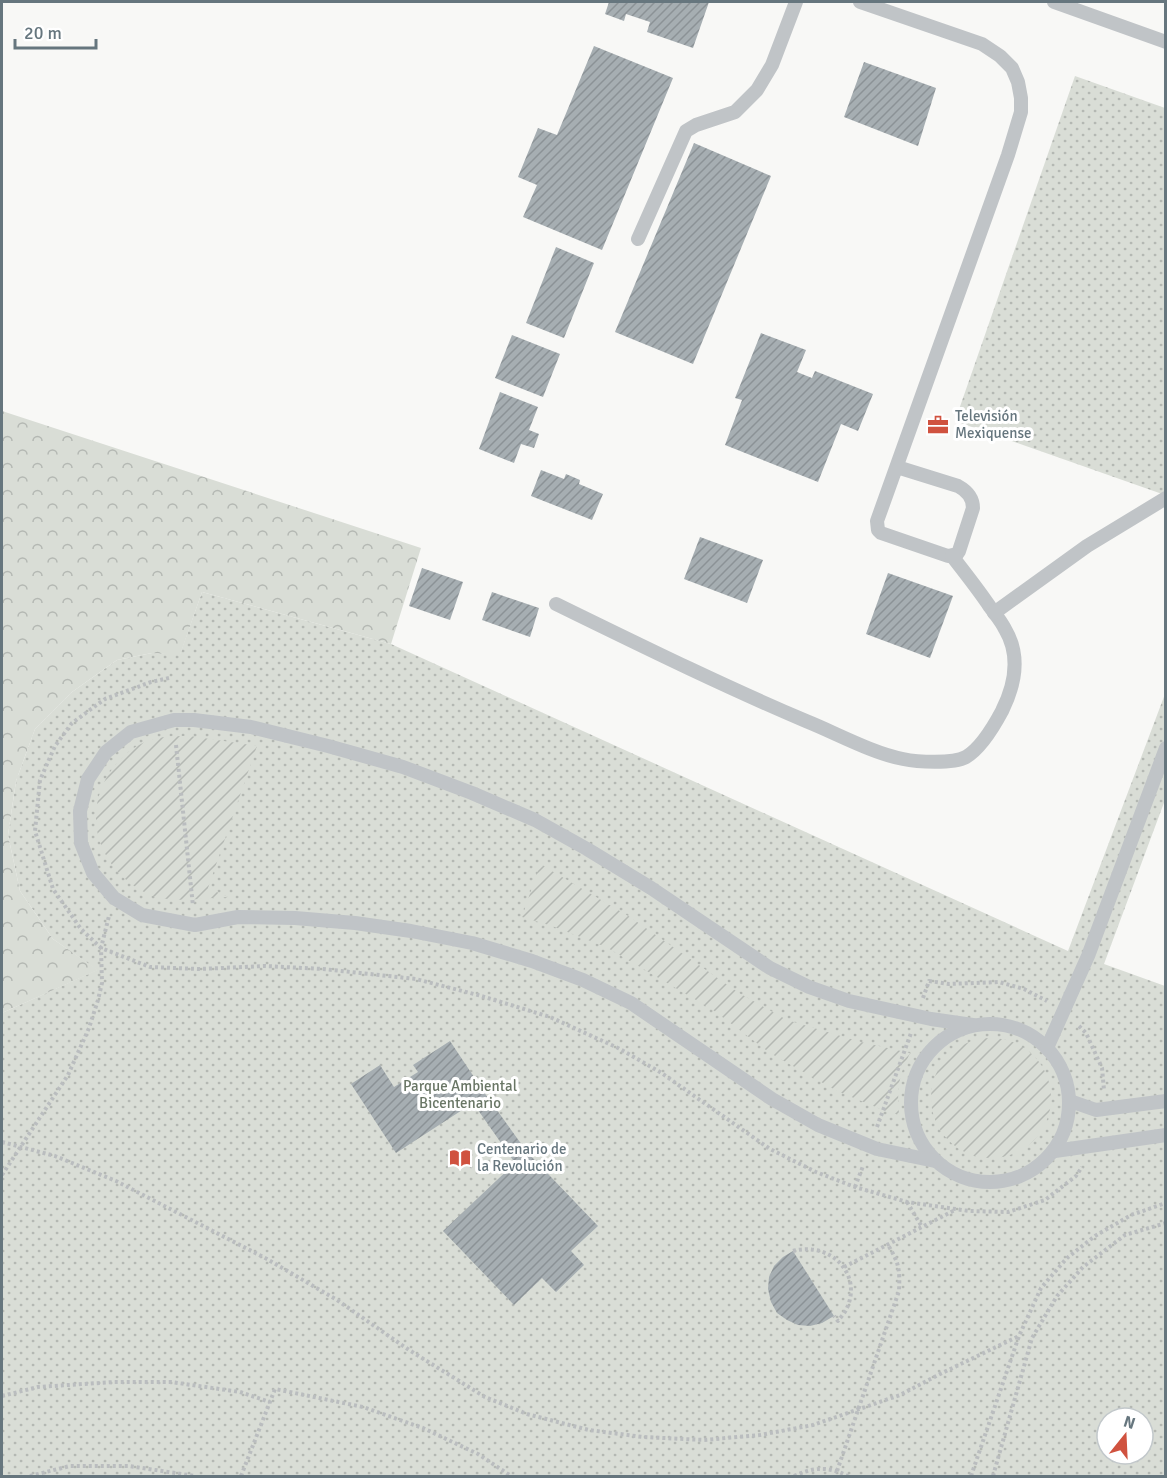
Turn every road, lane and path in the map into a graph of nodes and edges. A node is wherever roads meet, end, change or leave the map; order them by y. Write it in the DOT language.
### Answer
graph roads {
  1 [pos="796,2"];
  2 [pos="860,2"];
  3 [pos="1054,2"];
  4 [pos="1166,42"];
  5 [pos="638,238"];
  6 [pos="897,467"];
  7 [pos="1166,498"];
  8 [pos="952,556"];
  9 [pos="556,604"];
  10 [pos="994,612"];
  11 [pos="176,745"];
  12 [pos="1166,748"];
  13 [pos="114,898"];
  14 [pos="193,909"];
  15 [pos="973,1025"];
  16 [pos="1047,1047"];
  17 [pos="1070,1101"];
  18 [pos="1166,1101"];
  19 [pos="1166,1135"];
  20 [pos="2,1142"];
  21 [pos="21,1147"];
  22 [pos="1055,1151"];
  23 [pos="935,1161"];
  24 [pos="2,1175"];
  25 [pos="907,1202"];
  26 [pos="1166,1203"];
  27 [pos="957,1209"];
  28 [pos="1166,1223"];
  29 [pos="922,1227"];
  30 [pos="888,1245"];
  31 [pos="793,1251"];
  32 [pos="844,1267"];
  33 [pos="834,1316"];
  34 [pos="1019,1336"];
  35 [pos="2,1396"];
  36 [pos="270,1402"];
  37 [pos="858,1411"];
  38 [pos="837,1471"];
  39 [pos="30,1476"];
  40 [pos="195,1476"];
  41 [pos="241,1476"];
  42 [pos="511,1476"];
  43 [pos="794,1476"];
  44 [pos="848,1476"];
  45 [pos="971,1476"];
  46 [pos="993,1476"];
  1 -- 5 [label="lane"];
  2 -- 6 [label="lane"];
  3 -- 4 [label="lane"];
  6 -- 8 [label="lane"];
  6 -- 8 [label="lane"];
  7 -- 10 [label="lane"];
  8 -- 10 [label="lane"];
  9 -- 10 [label="lane"];
  11 -- 14 [label="path"];
  12 -- 16 [label="lane"];
  13 -- 15 [label="lane"];
  13 -- 21 [label="path"];
  13 -- 23 [label="lane"];
  15 -- 16 [label="lane"];
  15 -- 23 [label="lane"];
  16 -- 17 [label="lane"];
  17 -- 18 [label="lane"];
  17 -- 22 [label="lane"];
  19 -- 22 [label="lane"];
  20 -- 21 [label="path"];
  21 -- 24 [label="path"];
  21 -- 37 [label="path"];
  22 -- 23 [label="lane"];
  25 -- 29 [label="path"];
  26 -- 34 [label="path"];
  27 -- 29 [label="path"];
  28 -- 46 [label="path"];
  29 -- 30 [label="path"];
  30 -- 32 [label="path"];
  30 -- 37 [label="path"];
  31 -- 32 [label="path"];
  32 -- 33 [label="path"];
  34 -- 37 [label="path"];
  34 -- 45 [label="path"];
  35 -- 36 [label="path"];
  36 -- 41 [label="path"];
  36 -- 42 [label="path"];
  37 -- 38 [label="path"];
  38 -- 43 [label="path"];
  38 -- 44 [label="path"];
  39 -- 40 [label="path"];
}
